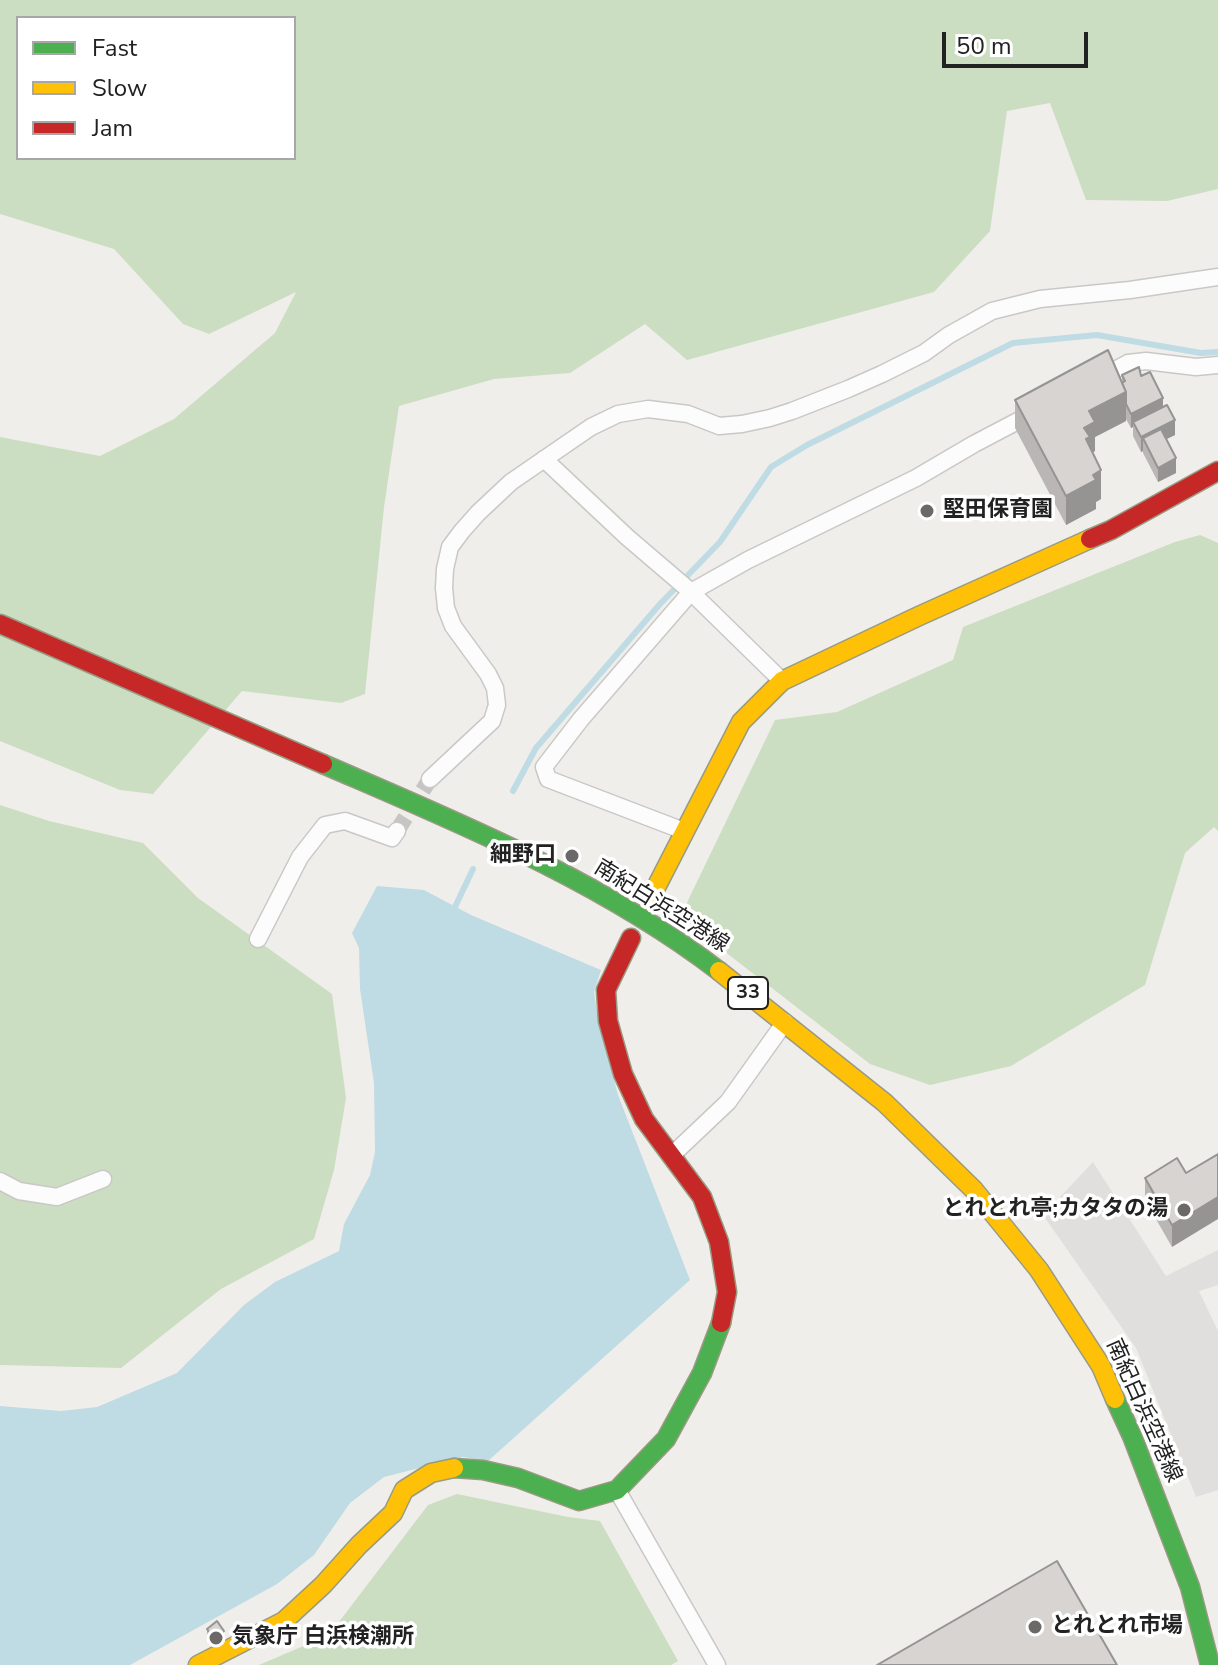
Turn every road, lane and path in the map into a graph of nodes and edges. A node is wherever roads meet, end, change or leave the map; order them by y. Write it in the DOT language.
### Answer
graph roads {
  1 [pos="1218,277"];
  2 [pos="1218,365"];
  3 [pos="1086,385"];
  4 [pos="1044,407"];
  5 [pos="544,459"];
  6 [pos="1218,471"];
  7 [pos="690,591"];
  8 [pos="0,624"];
  9 [pos="782,681"];
  10 [pos="430,779"];
  11 [pos="397,831"];
  12 [pos="684,831"];
  13 [pos="649,901"];
  14 [pos="631,938"];
  15 [pos="258,939"];
  16 [pos="785,1022"];
  17 [pos="671,1156"];
  18 [pos="103,1179"];
  19 [pos="0,1181"];
  20 [pos="617,1490"];
  21 [pos="198,1665"];
  22 [pos="717,1665"];
  23 [pos="1210,1665"];
  1 -- 5 [label="street"];
  2 -- 3 [label="street"];
  4 -- 7 [label="street"];
  5 -- 7 [label="street"];
  5 -- 10 [label="street"];
  6 -- 9 [label="street"];
  7 -- 9 [label="street"];
  7 -- 12 [label="street"];
  8 -- 16 [label="street, 南紀白浜空港線 / 33"];
  9 -- 12 [label="street"];
  11 -- 15 [label="street"];
  12 -- 13 [label="street"];
  14 -- 17 [label="street"];
  16 -- 17 [label="street"];
  16 -- 23 [label="street, 南紀白浜空港線 / 33"];
  17 -- 20 [label="street"];
  18 -- 19 [label="street"];
  20 -- 21 [label="street"];
  20 -- 22 [label="street"];
}
